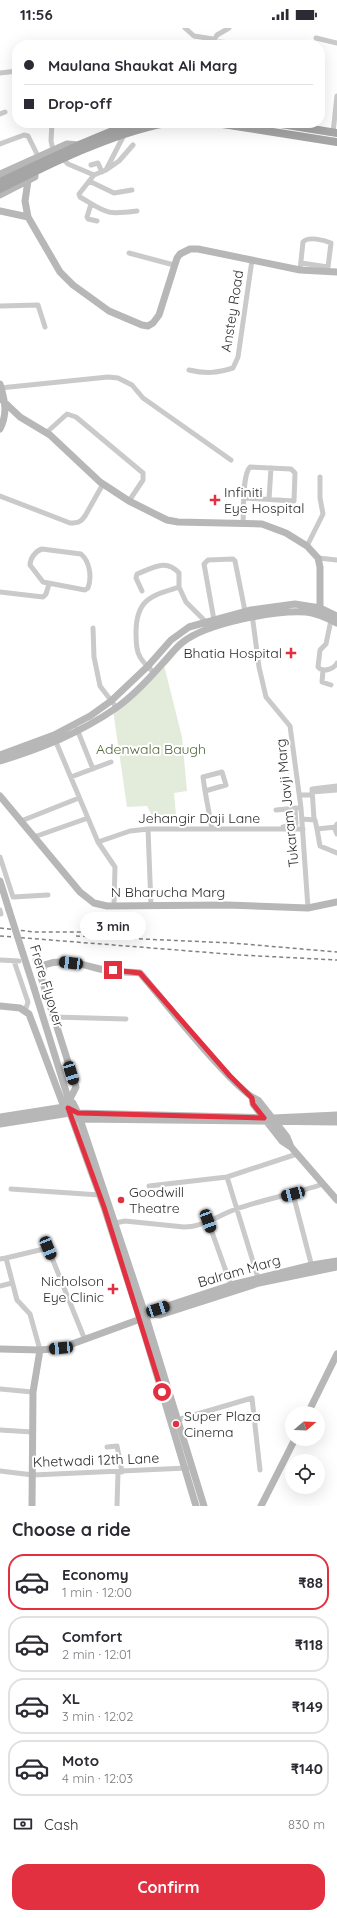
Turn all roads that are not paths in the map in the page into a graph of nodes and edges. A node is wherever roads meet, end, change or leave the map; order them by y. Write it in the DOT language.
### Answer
graph roads {
  1 [pos="185,28"];
  2 [pos="228,28"];
  3 [pos="316,38"];
  4 [pos="213,39"];
  5 [pos="324,40"];
  6 [pos="325,40"];
  7 [pos="337,43"];
  8 [pos="12,72"];
  9 [pos="0,73"];
  10 [pos="337,96"];
  11 [pos="52,128"];
  12 [pos="120,128"];
  13 [pos="147,128"];
  14 [pos="248,128"];
  15 [pos="311,128"];
  16 [pos="335,133"];
  17 [pos="125,134"];
  18 [pos="337,142"];
  19 [pos="0,144"];
  20 [pos="79,145"];
  21 [pos="133,145"];
  22 [pos="53,150"];
  23 [pos="64,159"];
  24 [pos="40,160"];
  25 [pos="91,165"];
  26 [pos="104,171"];
  27 [pos="0,174"];
  28 [pos="94,175"];
  29 [pos="27,178"];
  30 [pos="89,181"];
  31 [pos="0,182"];
  32 [pos="0,189"];
  33 [pos="132,190"];
  34 [pos="0,195"];
  35 [pos="91,204"];
  36 [pos="0,211"];
  37 [pos="137,211"];
  38 [pos="27,214"];
  39 [pos="97,221"];
  40 [pos="129,252"];
  41 [pos="252,260"];
  42 [pos="174,265"];
  43 [pos="300,266"];
  44 [pos="324,269"];
  45 [pos="337,272"];
  46 [pos="0,306"];
  47 [pos="45,328"];
  48 [pos="189,370"];
  49 [pos="0,387"];
  50 [pos="3,401"];
  51 [pos="20,417"];
  52 [pos="3,418"];
  53 [pos="0,429"];
  54 [pos="46,433"];
  55 [pos="231,460"];
  56 [pos="271,468"];
  57 [pos="320,477"];
  58 [pos="103,484"];
  59 [pos="0,496"];
  60 [pos="244,498"];
  61 [pos="270,499"];
  62 [pos="129,501"];
  63 [pos="243,523"];
  64 [pos="307,546"];
  65 [pos="318,560"];
  66 [pos="337,560"];
  67 [pos="49,584"];
  68 [pos="179,587"];
  69 [pos="142,590"];
  70 [pos="0,592"];
  71 [pos="248,610"];
  72 [pos="318,611"];
  73 [pos="252,618"];
  74 [pos="335,619"];
  75 [pos="210,621"];
  76 [pos="93,628"];
  77 [pos="337,663"];
  78 [pos="148,666"];
  79 [pos="323,670"];
  80 [pos="154,674"];
  81 [pos="331,684"];
  82 [pos="111,701"];
  83 [pos="116,707"];
  84 [pos="101,712"];
  85 [pos="77,728"];
  86 [pos="56,742"];
  87 [pos="0,755"];
  88 [pos="0,761"];
  89 [pos="111,762"];
  90 [pos="93,769"];
  91 [pos="71,777"];
  92 [pos="337,786"];
  93 [pos="337,790"];
  94 [pos="205,791"];
  95 [pos="312,793"];
  96 [pos="300,795"];
  97 [pos="0,796"];
  98 [pos="79,798"];
  99 [pos="298,808"];
  100 [pos="276,810"];
  101 [pos="88,818"];
  102 [pos="302,819"];
  103 [pos="314,819"];
  104 [pos="21,821"];
  105 [pos="296,824"];
  106 [pos="336,825"];
  107 [pos="148,829"];
  108 [pos="212,829"];
  109 [pos="303,829"];
  110 [pos="317,829"];
  111 [pos="280,830"];
  112 [pos="337,834"];
  113 [pos="34,837"];
  114 [pos="98,842"];
  115 [pos="337,853"];
  116 [pos="0,857"];
  117 [pos="0,881"];
  118 [pos="48,895"];
  119 [pos="337,902"];
  120 [pos="114,905"];
  121 [pos="151,906"];
  122 [pos="308,908"];
  123 [pos="0,960"];
  124 [pos="35,960"];
  125 [pos="44,964"];
  126 [pos="0,1006"];
  127 [pos="25,1011"];
  128 [pos="54,1017"];
  129 [pos="126,1019"];
  130 [pos="71,1108"];
  131 [pos="337,1115"];
  132 [pos="0,1118"];
  133 [pos="270,1120"];
  134 [pos="337,1122"];
  135 [pos="296,1123"];
  136 [pos="0,1124"];
  137 [pos="291,1147"];
  138 [pos="297,1154"];
  139 [pos="227,1177"];
  140 [pos="323,1184"];
  141 [pos="149,1186"];
  142 [pos="11,1189"];
  143 [pos="293,1194"];
  144 [pos="100,1195"];
  145 [pos="337,1200"];
  146 [pos="236,1209"];
  147 [pos="208,1221"];
  148 [pos="115,1223"];
  149 [pos="6,1258"];
  150 [pos="0,1259"];
  151 [pos="337,1262"];
  152 [pos="337,1267"];
  153 [pos="313,1268"];
  154 [pos="259,1280"];
  155 [pos="12,1283"];
  156 [pos="0,1286"];
  157 [pos="232,1288"];
  158 [pos="146,1317"];
  159 [pos="85,1340"];
  160 [pos="0,1349"];
  161 [pos="40,1350"];
  162 [pos="337,1354"];
  163 [pos="0,1389"];
  164 [pos="33,1392"];
  165 [pos="311,1406"];
  166 [pos="177,1420"];
  167 [pos="0,1430"];
  168 [pos="32,1432"];
  169 [pos="291,1446"];
  170 [pos="107,1447"];
  171 [pos="188,1468"];
  172 [pos="260,1470"];
  173 [pos="0,1471"];
  174 [pos="120,1472"];
  175 [pos="33,1475"];
  176 [pos="32,1506"];
  177 [pos="117,1506"];
  178 [pos="196,1506"];
  179 [pos="204,1506"];
  180 [pos="261,1506"];
  1 -- 4 [label="street"];
  2 -- 4 [label="street"];
  3 -- 5 [label="street"];
  6 -- 7 [label="street"];
  8 -- 9 [label="street"];
  10 -- 16 [label="street"];
  11 -- 22 [label="street"];
  12 -- 20 [label="main road"];
  13 -- 17 [label="main road"];
  14 -- 18 [label="main road"];
  15 -- 16 [label="main road"];
  17 -- 23 [label="main road"];
  17 -- 26 [label="street"];
  19 -- 24 [label="street"];
  20 -- 22 [label="main road"];
  20 -- 24 [label="main road"];
  21 -- 26 [label="street"];
  22 -- 24 [label="main road"];
  23 -- 28 [label="street"];
  23 -- 29 [label="main road"];
  24 -- 27 [label="main road"];
  24 -- 31 [label="main road"];
  25 -- 26 [label="street"];
  26 -- 28 [label="street"];
  28 -- 30 [label="street"];
  29 -- 32 [label="main road"];
  29 -- 34 [label="main road"];
  29 -- 38 [label="main road"];
  30 -- 33 [label="street"];
  30 -- 35 [label="street"];
  35 -- 37 [label="street"];
  35 -- 39 [label="street"];
  36 -- 38 [label="main road"];
  38 -- 42 [label="main road"];
  40 -- 42 [label="street"];
  41 -- 42 [label="main road"];
  41 -- 43 [label="main road"];
  41 -- 48 [label="street, Anstey Road"];
  43 -- 44 [label="main road"];
  43 -- 44 [label="street"];
  44 -- 45 [label="main road"];
  46 -- 47 [label="street"];
  49 -- 50 [label="main road"];
  49 -- 55 [label="street"];
  50 -- 51 [label="main road"];
  50 -- 52 [label="main road"];
  51 -- 52 [label="main road"];
  51 -- 54 [label="main road"];
  52 -- 53 [label="main road"];
  54 -- 58 [label="main road"];
  54 -- 62 [label="street"];
  56 -- 60 [label="street"];
  56 -- 61 [label="street"];
  56 -- 61 [label="street"];
  57 -- 64 [label="street"];
  58 -- 59 [label="street"];
  58 -- 62 [label="main road"];
  60 -- 61 [label="street"];
  60 -- 63 [label="street"];
  62 -- 63 [label="main road"];
  63 -- 64 [label="main road"];
  64 -- 65 [label="main road"];
  65 -- 66 [label="street"];
  65 -- 72 [label="main road"];
  67 -- 67 [label="street"];
  67 -- 70 [label="street"];
  68 -- 69 [label="street"];
  68 -- 75 [label="street"];
  68 -- 78 [label="street"];
  71 -- 72 [label="main road"];
  71 -- 73 [label="street, Tukaram Javji Marg"];
  71 -- 75 [label="main road"];
  71 -- 75 [label="street, Tukaram Javji Marg"];
  72 -- 73 [label="main road"];
  72 -- 74 [label="main road"];
  73 -- 80 [label="main road"];
  73 -- 96 [label="street, Tukaram Javji Marg"];
  74 -- 79 [label="street"];
  75 -- 78 [label="main road"];
  76 -- 82 [label="street"];
  77 -- 79 [label="street"];
  78 -- 80 [label="street"];
  78 -- 82 [label="main road"];
  79 -- 81 [label="street"];
  80 -- 83 [label="main road"];
  82 -- 83 [label="street"];
  82 -- 84 [label="main road"];
  83 -- 84 [label="main road"];
  84 -- 85 [label="main road"];
  85 -- 86 [label="main road"];
  85 -- 87 [label="main road"];
  85 -- 90 [label="street"];
  86 -- 88 [label="main road"];
  86 -- 91 [label="street"];
  89 -- 90 [label="street"];
  90 -- 91 [label="street"];
  91 -- 98 [label="street"];
  92 -- 95 [label="street"];
  93 -- 95 [label="street"];
  94 -- 94 [label="street"];
  94 -- 108 [label="street"];
  95 -- 96 [label="street"];
  95 -- 103 [label="street"];
  96 -- 99 [label="street, Tukaram Javji Marg"];
  97 -- 104 [label="main road, N Bharucha Marg"];
  98 -- 101 [label="street"];
  98 -- 104 [label="street"];
  99 -- 100 [label="street"];
  99 -- 102 [label="street, Tukaram Javji Marg"];
  99 -- 105 [label="street"];
  101 -- 113 [label="street"];
  101 -- 114 [label="street"];
  102 -- 103 [label="street"];
  102 -- 109 [label="street, Tukaram Javji Marg"];
  103 -- 110 [label="street"];
  104 -- 113 [label="main road, N Bharucha Marg"];
  105 -- 109 [label="street"];
  105 -- 111 [label="street"];
  106 -- 110 [label="street"];
  106 -- 112 [label="street"];
  107 -- 108 [label="street, Jehangir Daji Lane"];
  107 -- 114 [label="street, Jehangir Daji Lane"];
  107 -- 121 [label="street"];
  108 -- 111 [label="street, Jehangir Daji Lane"];
  109 -- 111 [label="street, Jehangir Daji Lane"];
  109 -- 122 [label="street, Tukaram Javji Marg"];
  110 -- 115 [label="street"];
  113 -- 120 [label="main road, N Bharucha Marg"];
  114 -- 120 [label="street"];
  116 -- 118 [label="street"];
  117 -- 130 [label="main road, Frere Flyover, bridge"];
  119 -- 122 [label="main road, N Bharucha Marg"];
  120 -- 121 [label="main road, N Bharucha Marg"];
  121 -- 122 [label="main road, N Bharucha Marg"];
  123 -- 127 [label="street"];
  124 -- 125 [label="street"];
  125 -- 128 [label="main road"];
  125 -- 133 [label="main road"];
  126 -- 127 [label="main road"];
  127 -- 130 [label="main road"];
  128 -- 129 [label="street"];
  128 -- 130 [label="main road"];
  130 -- 132 [label="main road"];
  130 -- 133 [label="main road"];
  130 -- 136 [label="main road"];
  130 -- 144 [label="main road"];
  130 -- 148 [label="main road"];
  131 -- 133 [label="main road"];
  133 -- 135 [label="main road"];
  133 -- 137 [label="main road"];
  134 -- 135 [label="main road"];
  135 -- 137 [label="main road"];
  137 -- 138 [label="main road"];
  138 -- 139 [label="street"];
  138 -- 140 [label="main road"];
  139 -- 141 [label="street"];
  139 -- 146 [label="street"];
  140 -- 143 [label="street"];
  140 -- 145 [label="main road"];
  142 -- 144 [label="street"];
  143 -- 146 [label="street"];
  143 -- 153 [label="street"];
  144 -- 158 [label="main road"];
  146 -- 147 [label="street"];
  146 -- 154 [label="street"];
  147 -- 148 [label="street"];
  147 -- 157 [label="street"];
  148 -- 158 [label="main road"];
  149 -- 150 [label="street"];
  149 -- 155 [label="street"];
  149 -- 159 [label="street"];
  151 -- 153 [label="main road, Balram Marg"];
  152 -- 153 [label="main road, Balram Marg"];
  153 -- 154 [label="main road, Balram Marg"];
  154 -- 157 [label="main road, Balram Marg"];
  155 -- 156 [label="street"];
  155 -- 161 [label="street"];
  157 -- 158 [label="main road, Balram Marg"];
  158 -- 159 [label="main road, Balram Marg"];
  158 -- 166 [label="main road"];
  158 -- 171 [label="main road"];
  159 -- 161 [label="main road, Balram Marg"];
  160 -- 161 [label="main road, Balram Marg"];
  161 -- 164 [label="main road"];
  162 -- 165 [label="main road"];
  163 -- 164 [label="street"];
  164 -- 168 [label="main road"];
  166 -- 171 [label="main road"];
  166 -- 172 [label="street"];
  167 -- 168 [label="street"];
  168 -- 175 [label="main road"];
  169 -- 180 [label="main road"];
  170 -- 174 [label="street"];
  171 -- 174 [label="street, Khetwadi 12th Lane"];
  171 -- 178 [label="main road"];
  171 -- 179 [label="main road"];
  173 -- 175 [label="street, Khetwadi 12th Lane"];
  174 -- 175 [label="street, Khetwadi 12th Lane"];
  174 -- 177 [label="street"];
  175 -- 176 [label="main road"];
}
